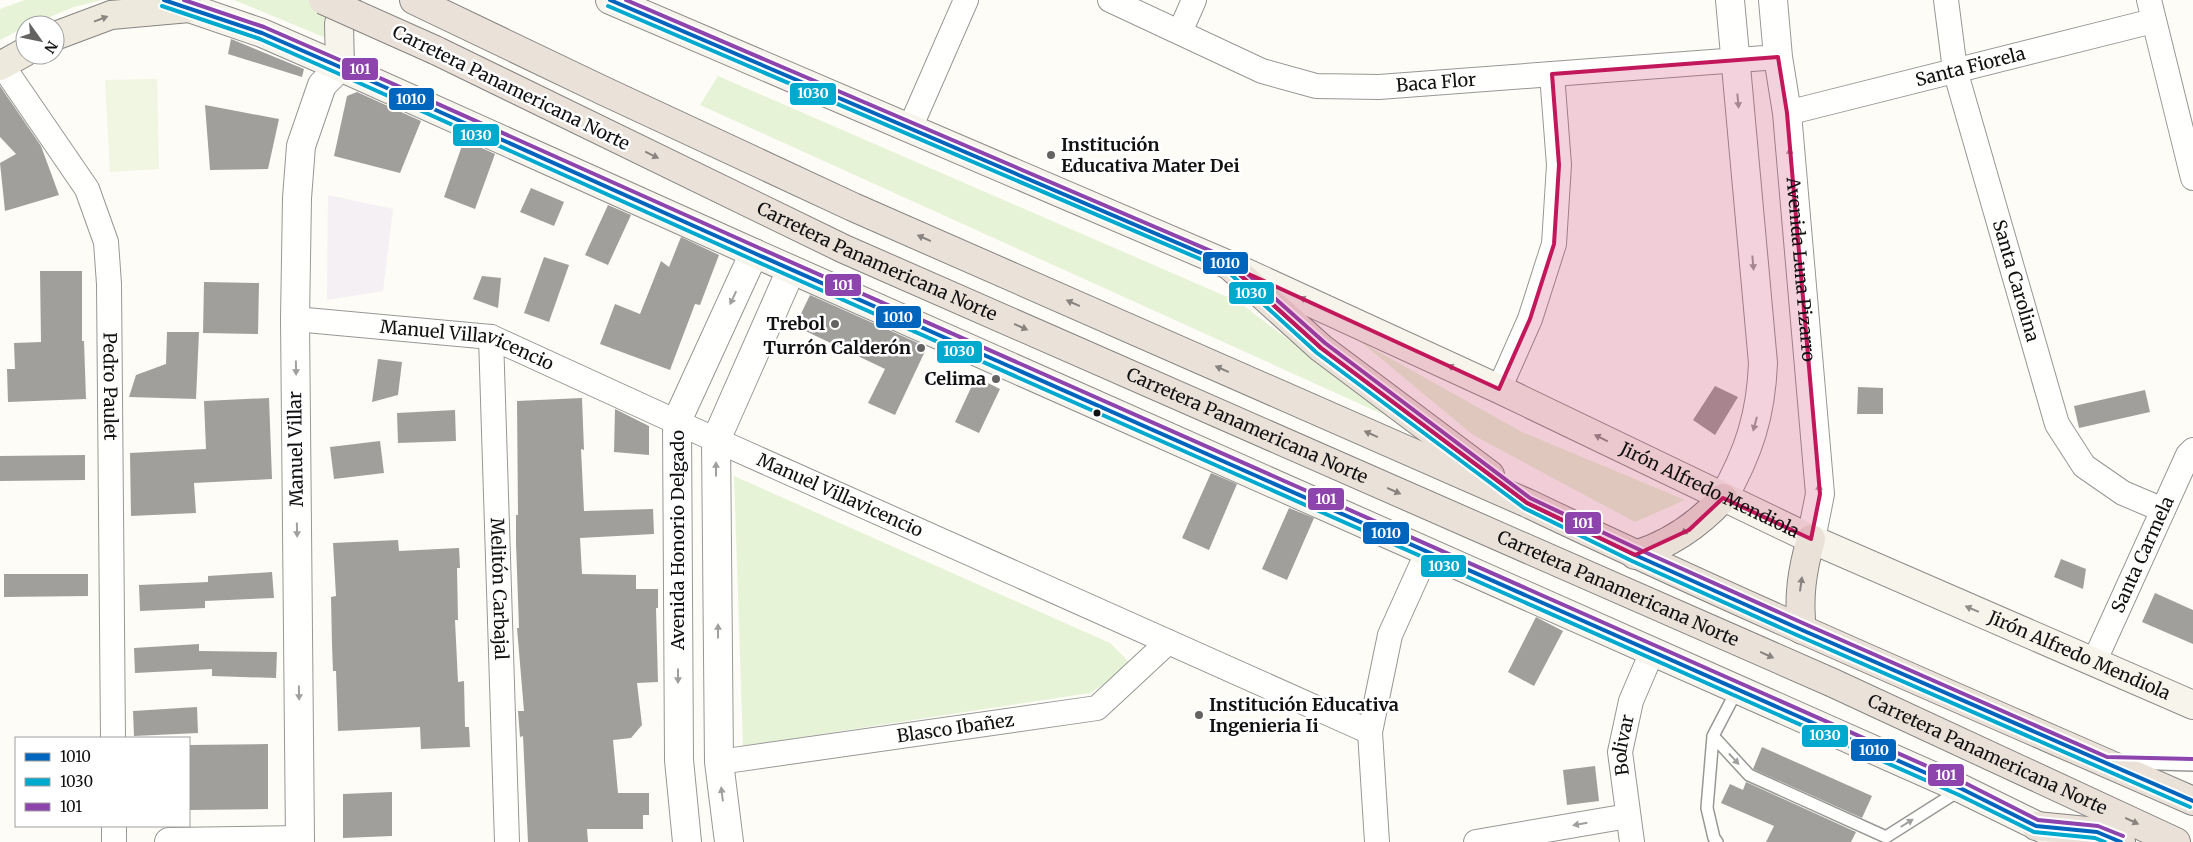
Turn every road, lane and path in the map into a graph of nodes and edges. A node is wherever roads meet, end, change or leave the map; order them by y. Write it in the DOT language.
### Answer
graph roads {
  1 [pos="323,0"];
  2 [pos="346,0"];
  3 [pos="414,0"];
  4 [pos="610,0"];
  5 [pos="966,0"];
  6 [pos="1110,0"];
  7 [pos="1194,0"];
  8 [pos="1730,0"];
  9 [pos="1773,0"];
  10 [pos="1946,0"];
  11 [pos="177,4"];
  12 [pos="2151,10"];
  13 [pos="65,32"];
  14 [pos="1180,32"];
  15 [pos="1778,57"];
  16 [pos="9,61"];
  17 [pos="1734,61"];
  18 [pos="340,67"];
  19 [pos="1956,70"];
  20 [pos="1552,74"];
  21 [pos="1787,113"];
  22 [pos="910,128"];
  23 [pos="2193,178"];
  24 [pos="754,253"];
  25 [pos="1229,265"];
  26 [pos="791,270"];
  27 [pos="295,319"];
  28 [pos="491,337"];
  29 [pos="1499,389"];
  30 [pos="677,421"];
  31 [pos="716,440"];
  32 [pos="2193,450"];
  33 [pos="1723,498"];
  34 [pos="1527,503"];
  35 [pos="2163,510"];
  36 [pos="1810,539"];
  37 [pos="1427,553"];
  38 [pos="1635,555"];
  39 [pos="1802,630"];
  40 [pos="1168,642"];
  41 [pos="1652,652"];
  42 [pos="2094,662"];
  43 [pos="1737,690"];
  44 [pos="2193,706"];
  45 [pos="1370,732"];
  46 [pos="1713,736"];
  47 [pos="114,737"];
  48 [pos="718,762"];
  49 [pos="2106,763"];
  50 [pos="2193,765"];
  51 [pos="1962,788"];
  52 [pos="2193,801"];
  53 [pos="1628,816"];
  54 [pos="2036,826"];
  55 [pos="114,827"];
  56 [pos="1884,839"];
  57 [pos="300,841"];
  58 [pos="114,842"];
  59 [pos="169,842"];
  60 [pos="507,842"];
  61 [pos="687,842"];
  62 [pos="728,842"];
  63 [pos="1377,842"];
  64 [pos="1476,842"];
  65 [pos="1632,842"];
  66 [pos="1717,842"];
  67 [pos="2070,842"];
  68 [pos="2121,842"];
  69 [pos="2176,842"];
  1 -- 69 [label="highway, Carretera Panamericana Norte, one-way, bridge"];
  2 -- 18 [label="main road"];
  34 -- 3 [label="highway, Carretera Panamericana Norte, one-way"];
  4 -- 22 [label="main road, Jirón Alfredo Mendiola"];
  5 -- 22 [label="street"];
  6 -- 14 [label="street, Baca Flor"];
  7 -- 14 [label="street"];
  8 -- 17 [label="street"];
  9 -- 15 [label="street, Avenida Luna Pizarro"];
  10 -- 19 [label="street, Santa Carolina"];
  13 -- 11 [label="main road, one-way"];
  11 -- 18 [label="main road"];
  12 -- 19 [label="street, Santa Fiorela"];
  12 -- 23 [label="street"];
  14 -- 20 [label="street, Baca Flor"];
  15 -- 17 [label="street, Baca Flor"];
  15 -- 21 [label="street, Avenida Luna Pizarro"];
  16 -- 47 [label="street, Pedro Paulet"];
  17 -- 20 [label="street, Baca Flor"];
  17 -- 33 [label="street, one-way"];
  18 -- 24 [label="main road"];
  18 -- 27 [label="street, Manuel Villar"];
  19 -- 21 [label="street, Santa Fiorela"];
  19 -- 35 [label="street, Santa Carolina"];
  20 -- 29 [label="street"];
  36 -- 21 [label="street, Avenida Luna Pizarro, one-way"];
  22 -- 25 [label="main road, Jirón Alfredo Mendiola"];
  24 -- 26 [label="main road"];
  24 -- 30 [label="street, Avenida Honorio Delgado, one-way"];
  29 -- 25 [label="main road, Jirón Alfredo Mendiola, one-way"];
  25 -- 34 [label="highway"];
  26 -- 31 [label="street"];
  26 -- 37 [label="main road"];
  27 -- 28 [label="street, Manuel Villavicencio"];
  27 -- 57 [label="street, Manuel Villar, one-way"];
  28 -- 30 [label="street, Manuel Villavicencio"];
  28 -- 60 [label="street, Melitón Carbajal"];
  33 -- 29 [label="main road, Jirón Alfredo Mendiola, one-way"];
  30 -- 31 [label="street, Manuel Villavicencio"];
  30 -- 61 [label="street, Avenida Honorio Delgado, one-way"];
  31 -- 40 [label="street, Manuel Villavicencio"];
  48 -- 31 [label="street, one-way"];
  32 -- 35 [label="street, Santa Carmela"];
  33 -- 36 [label="main road, Jirón Alfredo Mendiola"];
  33 -- 38 [label="highway, one-way"];
  34 -- 38 [label="highway, Carretera Panamericana Norte"];
  35 -- 42 [label="street, Santa Carmela"];
  39 -- 36 [label="highway, one-way"];
  42 -- 36 [label="main road, Jirón Alfredo Mendiola, one-way"];
  37 -- 41 [label="main road"];
  37 -- 45 [label="street"];
  38 -- 39 [label="highway, Carretera Panamericana Norte"];
  39 -- 49 [label="highway, Carretera Panamericana Norte"];
  40 -- 45 [label="street, Manuel Villavicencio"];
  40 -- 48 [label="street, Blasco Ibañez"];
  41 -- 43 [label="main road"];
  41 -- 53 [label="street, Bolivar"];
  42 -- 44 [label="main road, Jirón Alfredo Mendiola"];
  43 -- 46 [label="lane"];
  43 -- 51 [label="main road"];
  45 -- 63 [label="street"];
  46 -- 56 [label="lane, one-way"];
  46 -- 66 [label="lane"];
  62 -- 48 [label="street, one-way"];
  49 -- 50 [label="lane"];
  49 -- 52 [label="highway, Carretera Panamericana Norte"];
  51 -- 54 [label="main road"];
  56 -- 51 [label="lane, one-way"];
  53 -- 64 [label="street, one-way"];
  53 -- 65 [label="street, Bolivar"];
  54 -- 67 [label="main road"];
  54 -- 68 [label="highway"];
  55 -- 58 [label="street"];
  57 -- 59 [label="street"];
}
